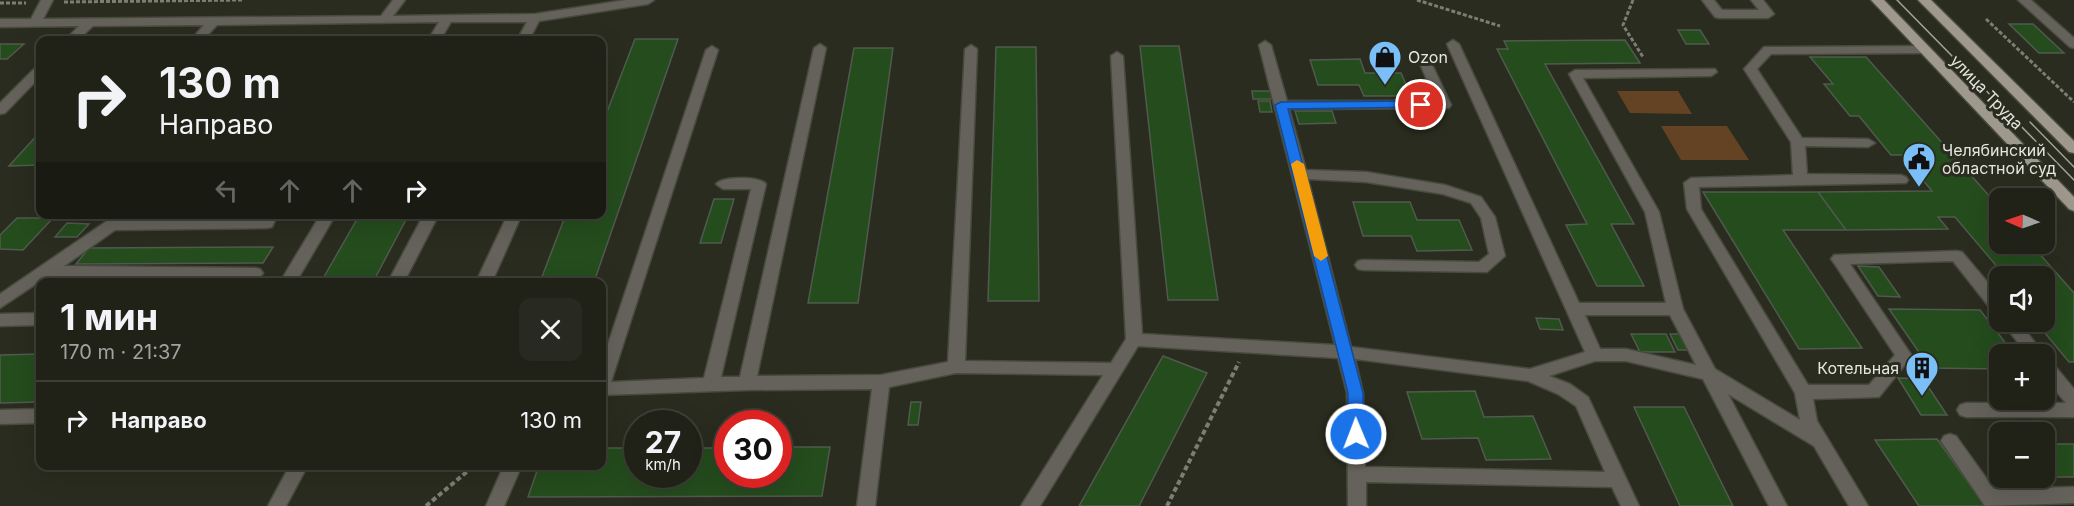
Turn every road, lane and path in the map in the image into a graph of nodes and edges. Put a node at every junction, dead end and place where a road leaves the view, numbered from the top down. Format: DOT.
graph roads {
  1 [pos="243,0"];
  2 [pos="399,0"];
  3 [pos="648,0"];
  4 [pos="1418,0"];
  5 [pos="1633,0"];
  6 [pos="1708,0"];
  7 [pos="1757,0"];
  8 [pos="1877,0"];
  9 [pos="1924,0"];
  10 [pos="2024,0"];
  11 [pos="46,1"];
  12 [pos="0,3"];
  13 [pos="591,4"];
  14 [pos="535,18"];
  15 [pos="447,19"];
  16 [pos="1986,19"];
  17 [pos="384,20"];
  18 [pos="214,21"];
  19 [pos="0,22"];
  20 [pos="35,22"];
  21 [pos="90,22"];
  22 [pos="1500,26"];
  23 [pos="75,36"];
  24 [pos="201,36"];
  25 [pos="436,36"];
  26 [pos="525,36"];
  27 [pos="1453,44"];
  28 [pos="2074,44"];
  29 [pos="1265,45"];
  30 [pos="820,48"];
  31 [pos="971,49"];
  32 [pos="1924,49"];
  33 [pos="712,50"];
  34 [pos="1118,56"];
  35 [pos="1424,59"];
  36 [pos="1711,72"];
  37 [pos="1653,73"];
  38 [pos="36,74"];
  39 [pos="2074,102"];
  40 [pos="1281,105"];
  41 [pos="1,108"];
  42 [pos="1798,142"];
  43 [pos="1868,143"];
  44 [pos="2074,148"];
  45 [pos="1300,174"];
  46 [pos="1800,179"];
  47 [pos="1901,180"];
  48 [pos="723,184"];
  49 [pos="2074,206"];
  50 [pos="269,219"];
  51 [pos="326,219"];
  52 [pos="429,219"];
  53 [pos="513,219"];
  54 [pos="117,220"];
  55 [pos="1364,265"];
  56 [pos="46,271"];
  57 [pos="255,273"];
  58 [pos="290,278"];
  59 [pos="398,278"];
  60 [pos="486,278"];
  61 [pos="1989,295"];
  62 [pos="0,302"];
  63 [pos="1574,309"];
  64 [pos="1675,309"];
  65 [pos="0,320"];
  66 [pos="36,320"];
  67 [pos="2018,332"];
  68 [pos="1134,339"];
  69 [pos="2028,344"];
  70 [pos="1247,346"];
  71 [pos="1345,352"];
  72 [pos="1595,355"];
  73 [pos="956,367"];
  74 [pos="1114,369"];
  75 [pos="1709,374"];
  76 [pos="606,375"];
  77 [pos="1530,375"];
  78 [pos="2055,378"];
  79 [pos="881,382"];
  80 [pos="747,383"];
  81 [pos="711,384"];
  82 [pos="606,387"];
  83 [pos="1803,392"];
  84 [pos="2074,401"];
  85 [pos="1966,410"];
  86 [pos="2074,411"];
  87 [pos="36,416"];
  88 [pos="0,417"];
  89 [pos="1820,441"];
  90 [pos="1950,441"];
  91 [pos="296,470"];
  92 [pos="468,470"];
  93 [pos="511,470"];
  94 [pos="1356,474"];
  95 [pos="1618,480"];
  96 [pos="2074,495"];
  97 [pos="1993,501"];
  98 [pos="277,506"];
  99 [pos="426,506"];
  100 [pos="495,506"];
  101 [pos="866,506"];
  102 [pos="1030,506"];
  103 [pos="1167,506"];
  104 [pos="1357,506"];
  105 [pos="1630,506"];
  106 [pos="1778,506"];
  107 [pos="1859,506"];
  1 -- 11 [label="path"];
  2 -- 17 [label="street"];
  3 -- 13 [label="street"];
  4 -- 22 [label="path"];
  5 -- 37 [label="path"];
  6 -- 7 [label="street"];
  8 -- 32 [label="main road, улица Труда"];
  9 -- 44 [label="main road, улица Труда"];
  10 -- 28 [label="street"];
  11 -- 12 [label="path"];
  11 -- 20 [label="street"];
  13 -- 14 [label="street"];
  14 -- 15 [label="street"];
  14 -- 26 [label="street"];
  15 -- 17 [label="street"];
  15 -- 25 [label="street"];
  16 -- 39 [label="path"];
  17 -- 18 [label="street"];
  18 -- 21 [label="street"];
  18 -- 24 [label="street"];
  19 -- 20 [label="street"];
  20 -- 21 [label="street"];
  21 -- 23 [label="street"];
  27 -- 63 [label="street"];
  29 -- 40 [label="street"];
  30 -- 80 [label="street"];
  31 -- 73 [label="street"];
  32 -- 42 [label="street"];
  32 -- 49 [label="main road, улица Труда"];
  33 -- 76 [label="street"];
  34 -- 68 [label="street"];
  35 -- 40 [label="street"];
  36 -- 37 [label="street"];
  37 -- 64 [label="street"];
  38 -- 41 [label="street"];
  40 -- 45 [label="street"];
  42 -- 43 [label="street"];
  42 -- 46 [label="street"];
  45 -- 55 [label="street"];
  45 -- 71 [label="street"];
  46 -- 47 [label="street"];
  46 -- 83 [label="street"];
  48 -- 81 [label="street"];
  50 -- 54 [label="street"];
  51 -- 58 [label="street"];
  52 -- 59 [label="street"];
  53 -- 60 [label="street"];
  54 -- 56 [label="street"];
  56 -- 57 [label="street"];
  56 -- 62 [label="street"];
  61 -- 83 [label="street"];
  63 -- 64 [label="street"];
  63 -- 72 [label="street"];
  64 -- 75 [label="street"];
  65 -- 66 [label="street"];
  67 -- 69 [label="street"];
  68 -- 70 [label="street"];
  68 -- 74 [label="street"];
  70 -- 71 [label="street"];
  70 -- 103 [label="path"];
  71 -- 77 [label="street"];
  71 -- 94 [label="street"];
  72 -- 75 [label="street"];
  72 -- 77 [label="street"];
  73 -- 74 [label="street"];
  73 -- 79 [label="street"];
  74 -- 102 [label="street"];
  75 -- 89 [label="street"];
  75 -- 106 [label="street"];
  77 -- 95 [label="street"];
  78 -- 84 [label="street"];
  79 -- 80 [label="street"];
  79 -- 101 [label="street"];
  80 -- 81 [label="street"];
  81 -- 82 [label="street"];
  83 -- 89 [label="street"];
  85 -- 86 [label="street"];
  87 -- 88 [label="street"];
  89 -- 107 [label="street"];
  90 -- 97 [label="street"];
  91 -- 98 [label="street"];
  92 -- 99 [label="path"];
  93 -- 100 [label="street"];
  94 -- 95 [label="street"];
  94 -- 104 [label="street"];
  95 -- 105 [label="street"];
  96 -- 97 [label="street"];
}
